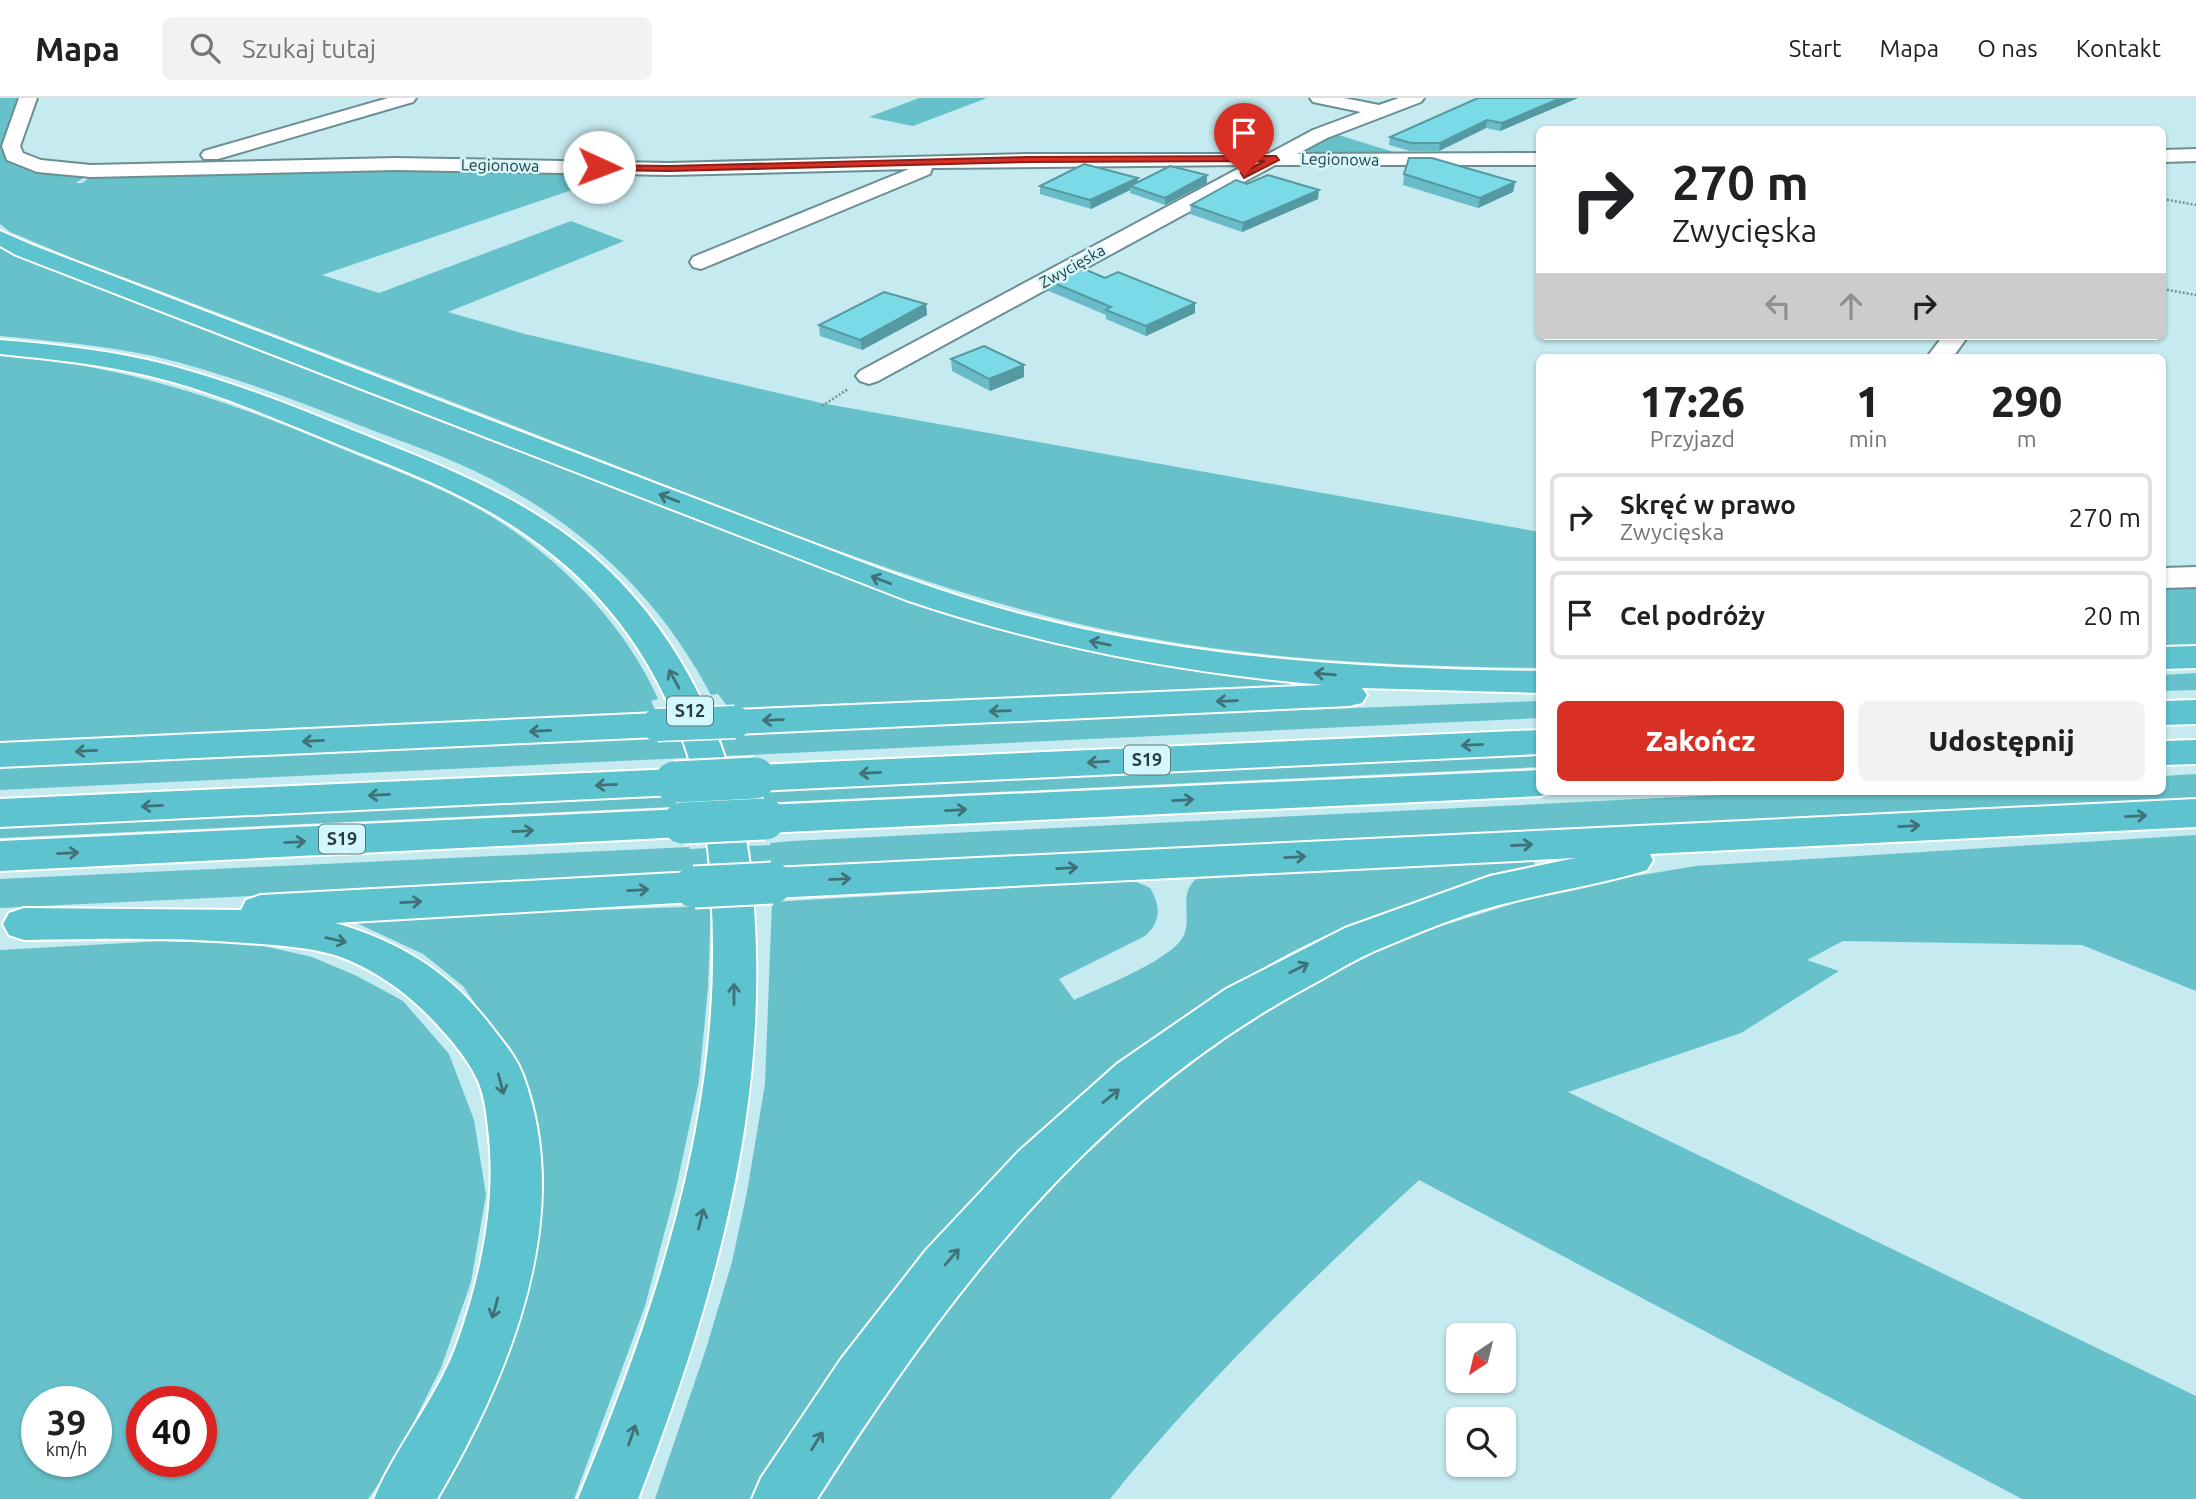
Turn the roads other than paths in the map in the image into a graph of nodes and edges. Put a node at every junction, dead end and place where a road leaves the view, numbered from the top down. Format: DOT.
graph roads {
  1 [pos="29,98"];
  2 [pos="407,98"];
  3 [pos="1319,98"];
  4 [pos="1415,98"];
  5 [pos="1382,111"];
  6 [pos="2196,155"];
  7 [pos="2166,156"];
  8 [pos="1276,159"];
  9 [pos="1536,159"];
  10 [pos="932,162"];
  11 [pos="162,169"];
  12 [pos="0,237"];
  13 [pos="701,262"];
  14 [pos="1953,340"];
  15 [pos="0,346"];
  16 [pos="1942,354"];
  17 [pos="869,376"];
  18 [pos="2196,577"];
  19 [pos="2166,578"];
  20 [pos="2196,657"];
  21 [pos="2166,658"];
  22 [pos="1536,683"];
  23 [pos="1536,683"];
  24 [pos="2196,712"];
  25 [pos="2166,713"];
  26 [pos="1536,742"];
  27 [pos="2196,752"];
  28 [pos="2166,753"];
  29 [pos="0,755"];
  30 [pos="1536,783"];
  31 [pos="0,813"];
  32 [pos="2196,813"];
  33 [pos="1841,829"];
  34 [pos="0,856"];
  35 [pos="12,924"];
  36 [pos="404,1499"];
  37 [pos="608,1499"];
  38 [pos="782,1499"];
  1 -- 11 [label="street, Legionowa"];
  2 -- 11 [label="street"];
  3 -- 5 [label="street"];
  4 -- 5 [label="street, Zwycięska"];
  5 -- 8 [label="street, Zwycięska"];
  6 -- 7 [label="street"];
  8 -- 9 [label="street, Legionowa"];
  8 -- 10 [label="street, Legionowa"];
  8 -- 17 [label="street, Zwycięska"];
  10 -- 11 [label="street, Legionowa"];
  10 -- 13 [label="street"];
  22 -- 12 [label="highway, one-way"];
  14 -- 16 [label="street"];
  37 -- 15 [label="highway, S12, one-way"];
  18 -- 19 [label="street"];
  20 -- 21 [label="highway"];
  23 -- 29 [label="highway, one-way, bridge"];
  24 -- 25 [label="highway"];
  26 -- 31 [label="highway, S19, one-way, bridge"];
  27 -- 28 [label="highway"];
  34 -- 30 [label="highway, S19, one-way, bridge"];
  33 -- 32 [label="highway, one-way"];
  35 -- 33 [label="highway, one-way, bridge"];
  38 -- 33 [label="highway, one-way"];
  35 -- 36 [label="highway, one-way"];
}
